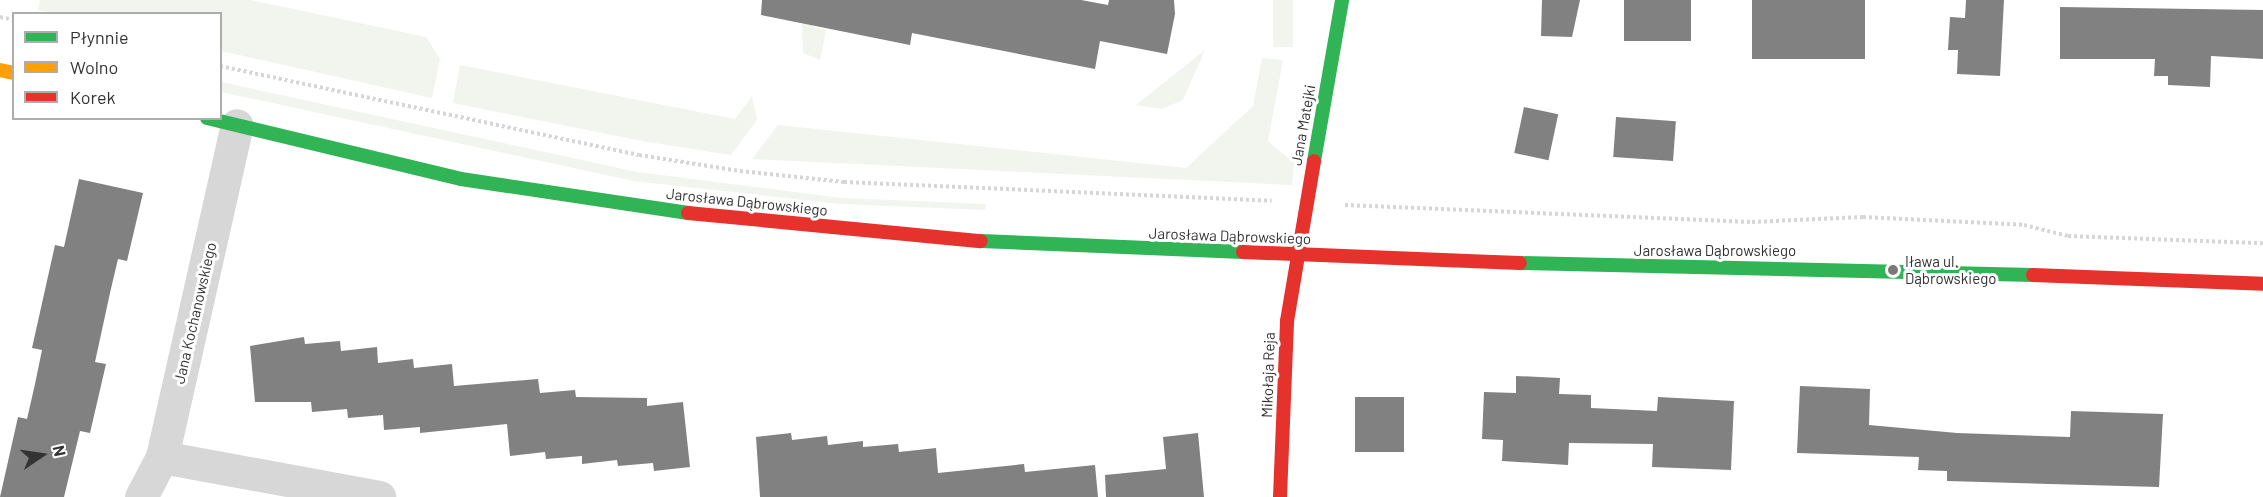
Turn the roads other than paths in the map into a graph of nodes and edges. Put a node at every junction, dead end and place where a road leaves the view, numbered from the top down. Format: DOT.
graph roads {
  1 [pos="1342,0"];
  2 [pos="222,122"];
  3 [pos="1298,255"];
  4 [pos="2263,284"];
  5 [pos="162,457"];
  6 [pos="141,497"];
  7 [pos="379,497"];
  8 [pos="1280,497"];
  1 -- 3 [label="street, Jana Matejki"];
  2 -- 3 [label="street, Jarosława Dąbrowskiego"];
  2 -- 5 [label="street, Jana Kochanowskiego"];
  3 -- 4 [label="street, Jarosława Dąbrowskiego"];
  3 -- 8 [label="street, Mikołaja Reja"];
  5 -- 6 [label="street, Jana Kochanowskiego"];
  5 -- 7 [label="street"];
}
